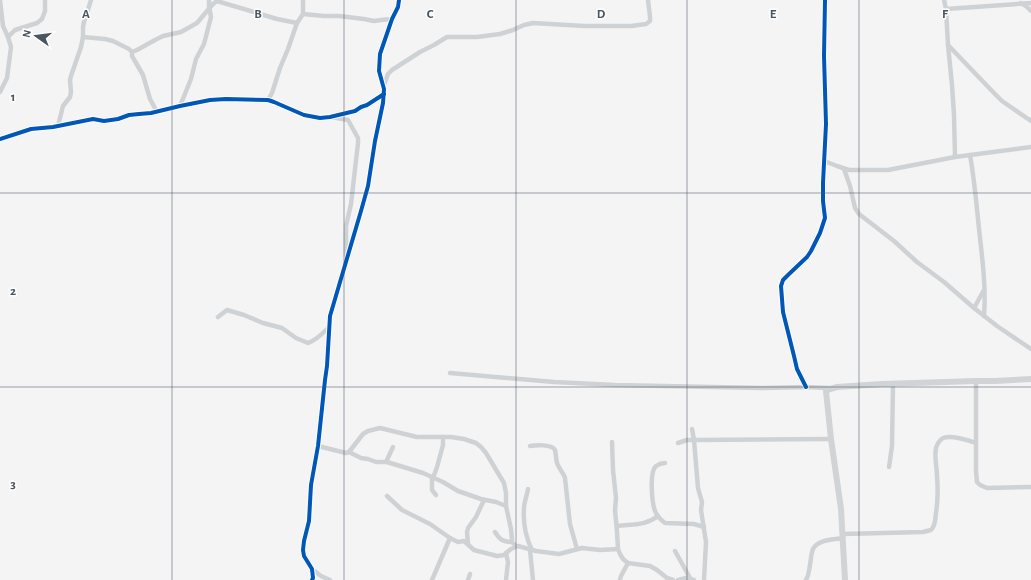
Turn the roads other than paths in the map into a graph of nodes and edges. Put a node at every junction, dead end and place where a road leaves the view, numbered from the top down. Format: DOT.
graph roads {
  1 [pos="0,0"];
  2 [pos="45,0"];
  3 [pos="91,0"];
  4 [pos="209,0"];
  5 [pos="303,0"];
  6 [pos="399,0"];
  7 [pos="648,0"];
  8 [pos="825,0"];
  9 [pos="944,0"];
  10 [pos="217,1"];
  11 [pos="1021,3"];
  12 [pos="1031,3"];
  13 [pos="946,9"];
  14 [pos="210,10"];
  15 [pos="1031,11"];
  16 [pos="303,14"];
  17 [pos="392,19"];
  18 [pos="297,23"];
  19 [pos="8,37"];
  20 [pos="83,37"];
  21 [pos="948,45"];
  22 [pos="132,52"];
  23 [pos="384,85"];
  24 [pos="0,92"];
  25 [pos="384,94"];
  26 [pos="268,100"];
  27 [pos="180,106"];
  28 [pos="157,112"];
  29 [pos="330,117"];
  30 [pos="1031,120"];
  31 [pos="58,126"];
  32 [pos="0,139"];
  33 [pos="1031,147"];
  34 [pos="970,155"];
  35 [pos="955,157"];
  36 [pos="824,161"];
  37 [pos="844,169"];
  38 [pos="346,262"];
  39 [pos="984,288"];
  40 [pos="974,308"];
  41 [pos="984,316"];
  42 [pos="218,317"];
  43 [pos="329,327"];
  44 [pos="1031,349"];
  45 [pos="450,373"];
  46 [pos="1031,379"];
  47 [pos="976,381"];
  48 [pos="892,384"];
  49 [pos="806,387"];
  50 [pos="830,388"];
  51 [pos="692,429"];
  52 [pos="443,437"];
  53 [pos="831,439"];
  54 [pos="694,440"];
  55 [pos="612,442"];
  56 [pos="678,443"];
  57 [pos="976,443"];
  58 [pos="318,446"];
  59 [pos="530,446"];
  60 [pos="393,447"];
  61 [pos="349,452"];
  62 [pos="386,462"];
  63 [pos="665,463"];
  64 [pos="889,467"];
  65 [pos="432,478"];
  66 [pos="1031,487"];
  67 [pos="528,489"];
  68 [pos="436,495"];
  69 [pos="387,496"];
  70 [pos="484,500"];
  71 [pos="506,506"];
  72 [pos="658,516"];
  73 [pos="617,526"];
  74 [pos="704,528"];
  75 [pos="495,532"];
  76 [pos="843,536"];
  77 [pos="450,538"];
  78 [pos="512,542"];
  79 [pos="468,544"];
  80 [pos="516,546"];
  81 [pos="577,548"];
  82 [pos="618,549"];
  83 [pos="531,550"];
  84 [pos="675,551"];
  85 [pos="506,553"];
  86 [pos="628,563"];
  87 [pos="312,569"];
  88 [pos="470,574"];
  89 [pos="692,579"];
  90 [pos="312,580"];
  91 [pos="330,580"];
  92 [pos="432,580"];
  93 [pos="468,580"];
  94 [pos="506,580"];
  95 [pos="533,580"];
  96 [pos="620,580"];
  97 [pos="670,580"];
  98 [pos="678,580"];
  99 [pos="704,580"];
  100 [pos="806,580"];
  101 [pos="845,580"];
  1 -- 19 [label="street"];
  2 -- 19 [label="street"];
  3 -- 20 [label="street"];
  4 -- 14 [label="street"];
  5 -- 16 [label="street"];
  6 -- 17 [label="street"];
  7 -- 23 [label="street"];
  8 -- 36 [label="street"];
  9 -- 13 [label="street"];
  10 -- 14 [label="street"];
  10 -- 18 [label="street"];
  11 -- 12 [label="street"];
  11 -- 13 [label="street"];
  11 -- 15 [label="street"];
  13 -- 21 [label="street"];
  14 -- 22 [label="street"];
  14 -- 27 [label="street"];
  16 -- 17 [label="street"];
  16 -- 18 [label="street"];
  17 -- 23 [label="street"];
  18 -- 26 [label="street"];
  19 -- 24 [label="street"];
  20 -- 22 [label="street"];
  20 -- 31 [label="street"];
  21 -- 30 [label="street"];
  21 -- 35 [label="street"];
  22 -- 28 [label="street"];
  23 -- 25 [label="street"];
  25 -- 29 [label="street"];
  25 -- 38 [label="street"];
  26 -- 27 [label="street"];
  26 -- 29 [label="street"];
  27 -- 28 [label="street"];
  28 -- 31 [label="street"];
  29 -- 38 [label="street"];
  31 -- 32 [label="street"];
  33 -- 34 [label="street"];
  34 -- 35 [label="street"];
  34 -- 39 [label="street"];
  35 -- 37 [label="street"];
  36 -- 37 [label="street"];
  36 -- 49 [label="street"];
  37 -- 40 [label="street"];
  38 -- 43 [label="street"];
  39 -- 40 [label="street"];
  39 -- 41 [label="street"];
  40 -- 41 [label="street"];
  41 -- 44 [label="street"];
  42 -- 43 [label="street"];
  43 -- 58 [label="street"];
  45 -- 49 [label="street"];
  46 -- 47 [label="street"];
  47 -- 48 [label="street"];
  47 -- 57 [label="street"];
  48 -- 50 [label="street"];
  48 -- 64 [label="street"];
  49 -- 50 [label="street"];
  50 -- 53 [label="street"];
  51 -- 54 [label="street"];
  52 -- 61 [label="street"];
  52 -- 65 [label="street"];
  52 -- 71 [label="street"];
  53 -- 54 [label="street"];
  53 -- 76 [label="street"];
  54 -- 56 [label="street"];
  54 -- 74 [label="street"];
  55 -- 73 [label="street"];
  57 -- 66 [label="street"];
  57 -- 76 [label="street"];
  58 -- 61 [label="street"];
  58 -- 87 [label="street"];
  59 -- 81 [label="street"];
  60 -- 62 [label="street"];
  61 -- 62 [label="street"];
  62 -- 65 [label="street"];
  63 -- 72 [label="street"];
  65 -- 68 [label="street"];
  65 -- 70 [label="street"];
  67 -- 83 [label="street"];
  69 -- 77 [label="street"];
  70 -- 71 [label="street"];
  70 -- 79 [label="street"];
  71 -- 78 [label="street"];
  72 -- 73 [label="street"];
  72 -- 74 [label="street"];
  73 -- 82 [label="street"];
  74 -- 99 [label="street"];
  75 -- 78 [label="street"];
  76 -- 100 [label="street"];
  76 -- 101 [label="street"];
  77 -- 79 [label="street"];
  77 -- 92 [label="street"];
  78 -- 80 [label="street"];
  79 -- 85 [label="street"];
  80 -- 83 [label="street"];
  80 -- 85 [label="street"];
  81 -- 82 [label="street"];
  81 -- 83 [label="street"];
  82 -- 86 [label="street"];
  83 -- 95 [label="street"];
  84 -- 89 [label="street"];
  85 -- 94 [label="street"];
  86 -- 96 [label="street"];
  86 -- 97 [label="street"];
  87 -- 90 [label="street"];
  87 -- 91 [label="street"];
  88 -- 93 [label="street"];
  89 -- 98 [label="street"];
}
